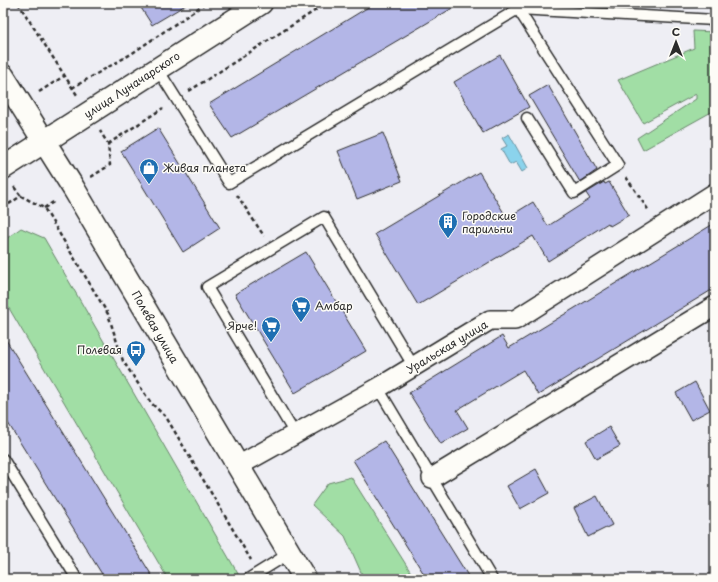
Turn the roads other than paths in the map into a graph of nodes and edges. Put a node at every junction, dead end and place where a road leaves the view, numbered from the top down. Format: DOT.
graph roads {
  1 [pos="261,3"];
  2 [pos="518,6"];
  3 [pos="715,20"];
  4 [pos="158,68"];
  5 [pos="3,76"];
  6 [pos="527,118"];
  7 [pos="44,142"];
  8 [pos="3,168"];
  9 [pos="715,193"];
  10 [pos="715,306"];
  11 [pos="414,367"];
  12 [pos="378,388"];
  13 [pos="295,434"];
  14 [pos="3,459"];
  15 [pos="238,466"];
  16 [pos="432,478"];
  17 [pos="290,553"];
  18 [pos="77,579"];
  19 [pos="248,579"];
  20 [pos="305,579"];
  21 [pos="492,579"];
  1 -- 4 [label="street, улица Луначарского"];
  2 -- 3 [label="lane"];
  2 -- 4 [label="lane"];
  2 -- 6 [label="lane"];
  4 -- 7 [label="street, улица Луначарского"];
  5 -- 7 [label="street, Полевая улица"];
  7 -- 8 [label="street, улица Луначарского"];
  7 -- 15 [label="street, Полевая улица"];
  9 -- 11 [label="street, Уральская улица"];
  10 -- 16 [label="street"];
  11 -- 12 [label="street, Уральская улица"];
  11 -- 13 [label="lane"];
  12 -- 13 [label="street, Уральская улица"];
  12 -- 16 [label="lane"];
  13 -- 15 [label="street, Уральская улица"];
  14 -- 18 [label="lane"];
  15 -- 17 [label="street, Полевая улица"];
  16 -- 21 [label="lane"];
  17 -- 19 [label="lane"];
  17 -- 20 [label="street, Полевая улица"];
}
